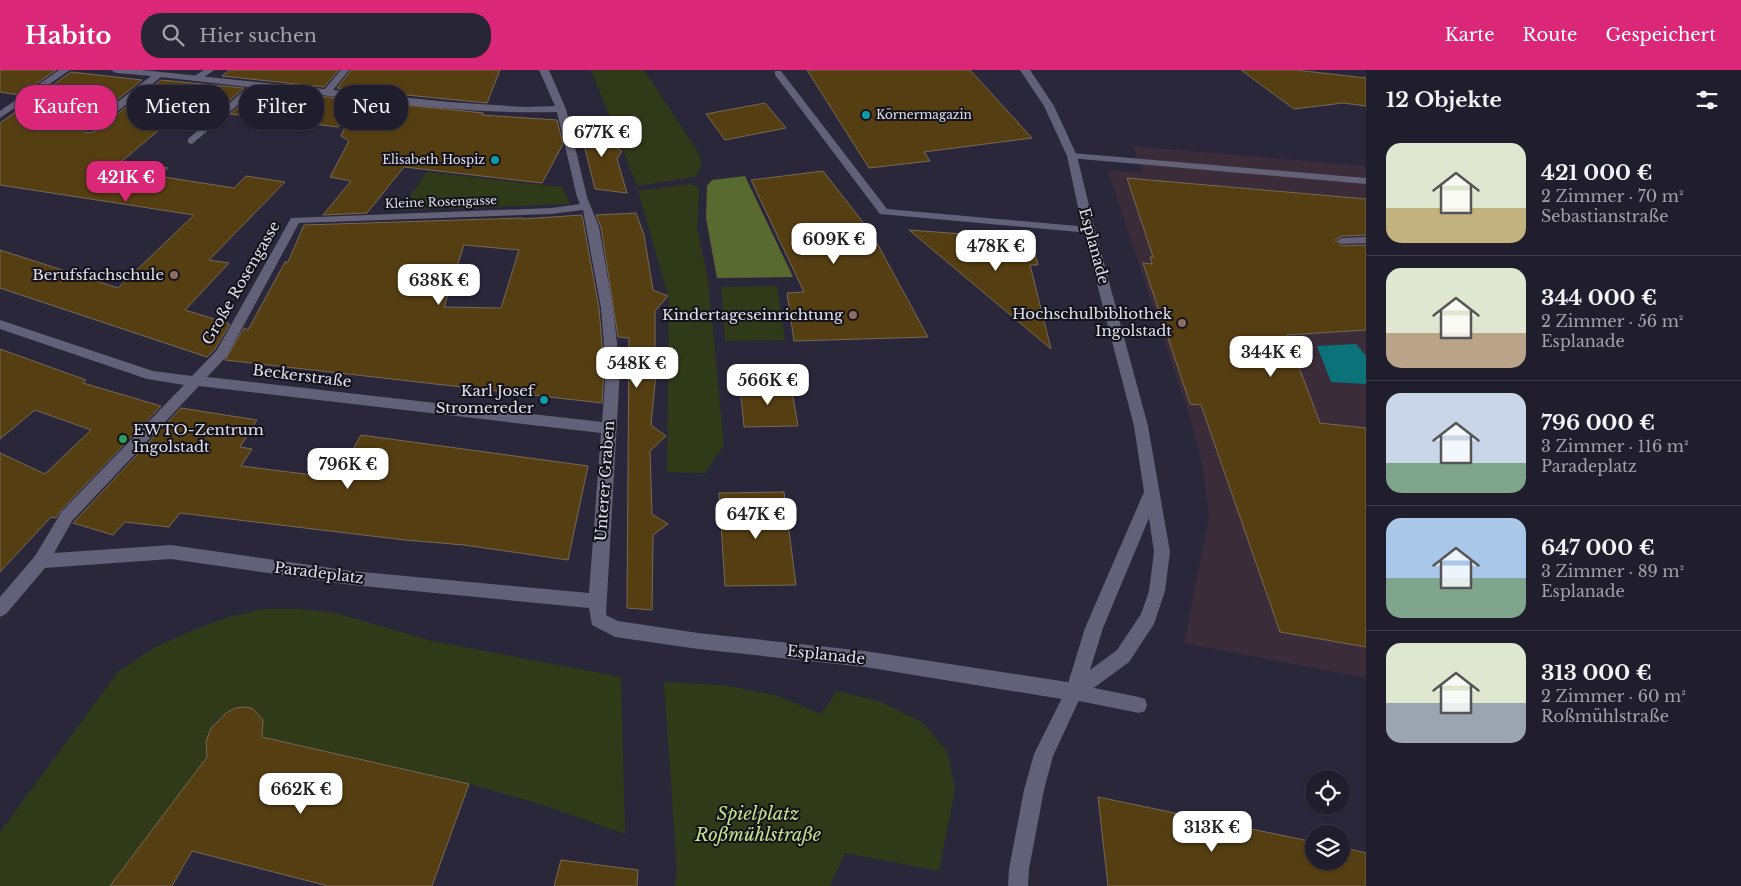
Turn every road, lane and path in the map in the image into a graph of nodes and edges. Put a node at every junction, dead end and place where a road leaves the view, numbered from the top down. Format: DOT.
graph roads {
  1 [pos="65,70"];
  2 [pos="116,70"];
  3 [pos="210,70"];
  4 [pos="345,70"];
  5 [pos="544,70"];
  6 [pos="1025,70"];
  7 [pos="778,73"];
  8 [pos="158,75"];
  9 [pos="196,79"];
  10 [pos="247,85"];
  11 [pos="326,93"];
  12 [pos="239,100"];
  13 [pos="117,107"];
  14 [pos="561,109"];
  15 [pos="0,115"];
  16 [pos="192,141"];
  17 [pos="1072,156"];
  18 [pos="1366,181"];
  19 [pos="587,206"];
  20 [pos="296,220"];
  21 [pos="1089,230"];
  22 [pos="1366,240"];
  23 [pos="1342,241"];
  24 [pos="0,324"];
  25 [pos="193,382"];
  26 [pos="609,428"];
  27 [pos="1153,490"];
  28 [pos="41,562"];
  29 [pos="597,601"];
  30 [pos="0,608"];
  31 [pos="1074,692"];
  32 [pos="1139,705"];
  33 [pos="1018,886"];
  1 -- 15 [label="street"];
  2 -- 8 [label="street"];
  3 -- 9 [label="lane"];
  4 -- 11 [label="lane"];
  5 -- 14 [label="street, Unterer Graben"];
  6 -- 17 [label="street, Esplanade"];
  7 -- 21 [label="lane"];
  8 -- 9 [label="street"];
  8 -- 13 [label="street"];
  9 -- 10 [label="street"];
  11 -- 14 [label="street"];
  12 -- 16 [label="street"];
  14 -- 19 [label="street, Unterer Graben"];
  17 -- 18 [label="lane"];
  17 -- 21 [label="street, Esplanade"];
  19 -- 20 [label="street, Kleine Rosengasse"];
  19 -- 26 [label="street, Unterer Graben"];
  20 -- 25 [label="street, Große Rosengasse"];
  21 -- 27 [label="street, Esplanade"];
  22 -- 23 [label="lane"];
  24 -- 25 [label="street, Beckerstraße"];
  25 -- 26 [label="street, Beckerstraße"];
  25 -- 28 [label="street, Große Rosengasse"];
  26 -- 29 [label="street, Unterer Graben"];
  27 -- 31 [label="street"];
  27 -- 31 [label="street, Esplanade"];
  28 -- 29 [label="street, Paradeplatz"];
  28 -- 30 [label="street"];
  29 -- 31 [label="street, Esplanade"];
  31 -- 32 [label="lane"];
  31 -- 33 [label="street"];
}
